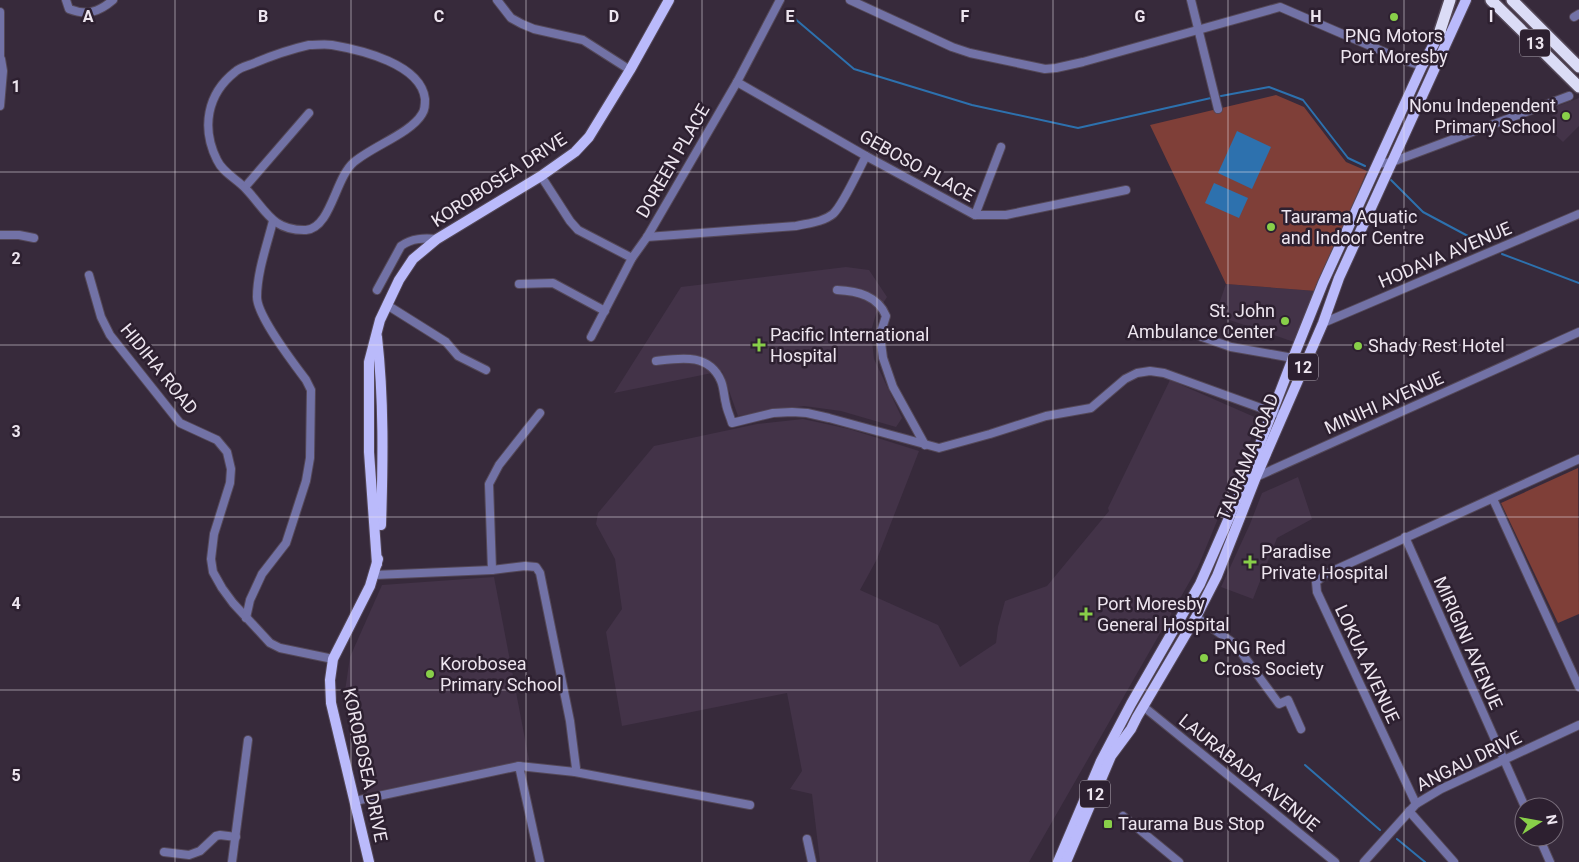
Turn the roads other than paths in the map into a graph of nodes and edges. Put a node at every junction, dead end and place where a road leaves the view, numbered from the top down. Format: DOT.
graph roads {
  1 [pos="66,0"];
  2 [pos="113,0"];
  3 [pos="497,0"];
  4 [pos="669,0"];
  5 [pos="780,0"];
  6 [pos="850,0"];
  7 [pos="1191,0"];
  8 [pos="1452,0"];
  9 [pos="1466,0"];
  10 [pos="1491,0"];
  11 [pos="1512,0"];
  12 [pos="1280,4"];
  13 [pos="0,12"];
  14 [pos="1198,30"];
  15 [pos="1438,36"];
  16 [pos="0,59"];
  17 [pos="1422,66"];
  18 [pos="1579,66"];
  19 [pos="630,70"];
  20 [pos="737,82"];
  21 [pos="1579,87"];
  22 [pos="1569,96"];
  23 [pos="0,106"];
  24 [pos="1218,108"];
  25 [pos="309,113"];
  26 [pos="1001,147"];
  27 [pos="866,156"];
  28 [pos="1392,162"];
  29 [pos="1377,164"];
  30 [pos="541,176"];
  31 [pos="245,187"];
  32 [pos="1126,190"];
  33 [pos="1579,214"];
  34 [pos="975,215"];
  35 [pos="272,220"];
  36 [pos="0,235"];
  37 [pos="646,237"];
  38 [pos="34,238"];
  39 [pos="437,239"];
  40 [pos="632,258"];
  41 [pos="89,275"];
  42 [pos="519,284"];
  43 [pos="376,290"];
  44 [pos="837,290"];
  45 [pos="1330,303"];
  46 [pos="387,305"];
  47 [pos="605,311"];
  48 [pos="1350,312"];
  49 [pos="1308,322"];
  50 [pos="1321,326"];
  51 [pos="1185,331"];
  52 [pos="1579,332"];
  53 [pos="591,337"];
  54 [pos="1293,358"];
  55 [pos="656,361"];
  56 [pos="486,370"];
  57 [pos="1272,412"];
  58 [pos="540,413"];
  59 [pos="1284,413"];
  60 [pos="925,445"];
  61 [pos="1579,459"];
  62 [pos="1256,477"];
  63 [pos="1493,499"];
  64 [pos="1405,537"];
  65 [pos="492,570"];
  66 [pos="374,575"];
  67 [pos="1196,617"];
  68 [pos="246,618"];
  69 [pos="333,659"];
  70 [pos="1579,687"];
  71 [pos="1144,706"];
  72 [pos="1579,725"];
  73 [pos="1301,728"];
  74 [pos="248,740"];
  75 [pos="1504,760"];
  76 [pos="519,766"];
  77 [pos="575,772"];
  78 [pos="1521,797"];
  79 [pos="355,801"];
  80 [pos="1416,804"];
  81 [pos="750,805"];
  82 [pos="1409,811"];
  83 [pos="1123,816"];
  84 [pos="236,837"];
  85 [pos="808,839"];
  86 [pos="1543,847"];
  87 [pos="164,852"];
  88 [pos="232,862"];
  89 [pos="369,862"];
  90 [pos="540,862"];
  91 [pos="812,862"];
  92 [pos="1058,862"];
  93 [pos="1066,862"];
  94 [pos="1179,862"];
  95 [pos="1335,862"];
  96 [pos="1364,862"];
  97 [pos="1454,862"];
  98 [pos="1550,862"];
  1 -- 2 [label="street"];
  3 -- 19 [label="street"];
  4 -- 19 [label="main road, KOROBOSEA DRIVE"];
  5 -- 20 [label="street, DOREEN PLACE"];
  6 -- 14 [label="street"];
  7 -- 14 [label="street"];
  8 -- 15 [label="highway"];
  9 -- 28 [label="main road, TAURAMA ROAD / 12"];
  10 -- 21 [label="highway, 13"];
  11 -- 18 [label="highway, 13"];
  12 -- 14 [label="street"];
  12 -- 17 [label="street"];
  13 -- 16 [label="street"];
  14 -- 24 [label="street"];
  15 -- 17 [label="main road, TAURAMA ROAD / 12"];
  16 -- 23 [label="street"];
  17 -- 29 [label="main road, TAURAMA ROAD / 12"];
  19 -- 30 [label="main road, KOROBOSEA DRIVE"];
  20 -- 27 [label="street, GEBOSO PLACE"];
  20 -- 37 [label="street, DOREEN PLACE"];
  22 -- 28 [label="street"];
  25 -- 31 [label="street"];
  26 -- 34 [label="street"];
  27 -- 34 [label="street, GEBOSO PLACE"];
  27 -- 37 [label="street"];
  28 -- 29 [label="street"];
  28 -- 45 [label="main road, TAURAMA ROAD / 12"];
  29 -- 49 [label="main road, TAURAMA ROAD / 12"];
  30 -- 39 [label="main road, KOROBOSEA DRIVE"];
  30 -- 40 [label="street"];
  31 -- 35 [label="street"];
  31 -- 35 [label="street"];
  32 -- 34 [label="street, GEBOSO PLACE"];
  33 -- 48 [label="street, HODAVA AVENUE"];
  35 -- 68 [label="street"];
  36 -- 38 [label="street"];
  37 -- 40 [label="street, DOREEN PLACE"];
  39 -- 43 [label="street"];
  39 -- 46 [label="main road, KOROBOSEA DRIVE"];
  40 -- 47 [label="street, DOREEN PLACE"];
  41 -- 68 [label="street, HIDIHA ROAD"];
  42 -- 47 [label="street"];
  44 -- 60 [label="street"];
  45 -- 48 [label="street"];
  45 -- 50 [label="main road, TAURAMA ROAD / 12"];
  46 -- 56 [label="street"];
  46 -- 66 [label="main road, KOROBOSEA DRIVE"];
  47 -- 53 [label="street, DOREEN PLACE"];
  48 -- 50 [label="street, HODAVA AVENUE"];
  49 -- 50 [label="main road"];
  49 -- 54 [label="main road, TAURAMA ROAD / 12"];
  50 -- 59 [label="main road, TAURAMA ROAD / 12"];
  51 -- 54 [label="street"];
  52 -- 62 [label="street, MINIHI AVENUE"];
  54 -- 57 [label="main road, TAURAMA ROAD / 12"];
  55 -- 60 [label="street"];
  57 -- 59 [label="street"];
  57 -- 60 [label="street"];
  57 -- 92 [label="main road, TAURAMA ROAD / 12"];
  58 -- 65 [label="street"];
  59 -- 62 [label="main road, TAURAMA ROAD / 12"];
  61 -- 63 [label="street, LOKUA AVENUE"];
  62 -- 67 [label="main road, TAURAMA ROAD / 12"];
  63 -- 64 [label="street, LOKUA AVENUE"];
  63 -- 70 [label="street"];
  64 -- 75 [label="street, MIRIGINI AVENUE"];
  64 -- 80 [label="street, LOKUA AVENUE"];
  65 -- 66 [label="street"];
  65 -- 77 [label="street"];
  66 -- 69 [label="main road, KOROBOSEA DRIVE"];
  67 -- 71 [label="main road, TAURAMA ROAD / 12"];
  67 -- 73 [label="street"];
  68 -- 69 [label="street, HIDIHA ROAD"];
  69 -- 79 [label="main road, KOROBOSEA DRIVE"];
  71 -- 93 [label="main road, TAURAMA ROAD / 12"];
  71 -- 95 [label="street, LAURABADA AVENUE"];
  72 -- 75 [label="street, ANGAU DRIVE"];
  74 -- 84 [label="street"];
  75 -- 78 [label="street, MIRIGINI AVENUE"];
  75 -- 80 [label="street, ANGAU DRIVE"];
  76 -- 77 [label="street"];
  76 -- 79 [label="street"];
  76 -- 90 [label="street"];
  77 -- 81 [label="street"];
  79 -- 89 [label="main road, KOROBOSEA DRIVE"];
  80 -- 82 [label="street, ANGAU DRIVE"];
  82 -- 96 [label="street, ANGAU DRIVE"];
  82 -- 97 [label="street"];
  83 -- 94 [label="street"];
  84 -- 87 [label="street"];
  84 -- 88 [label="street"];
  85 -- 91 [label="street"];
  86 -- 98 [label="street"];
}
